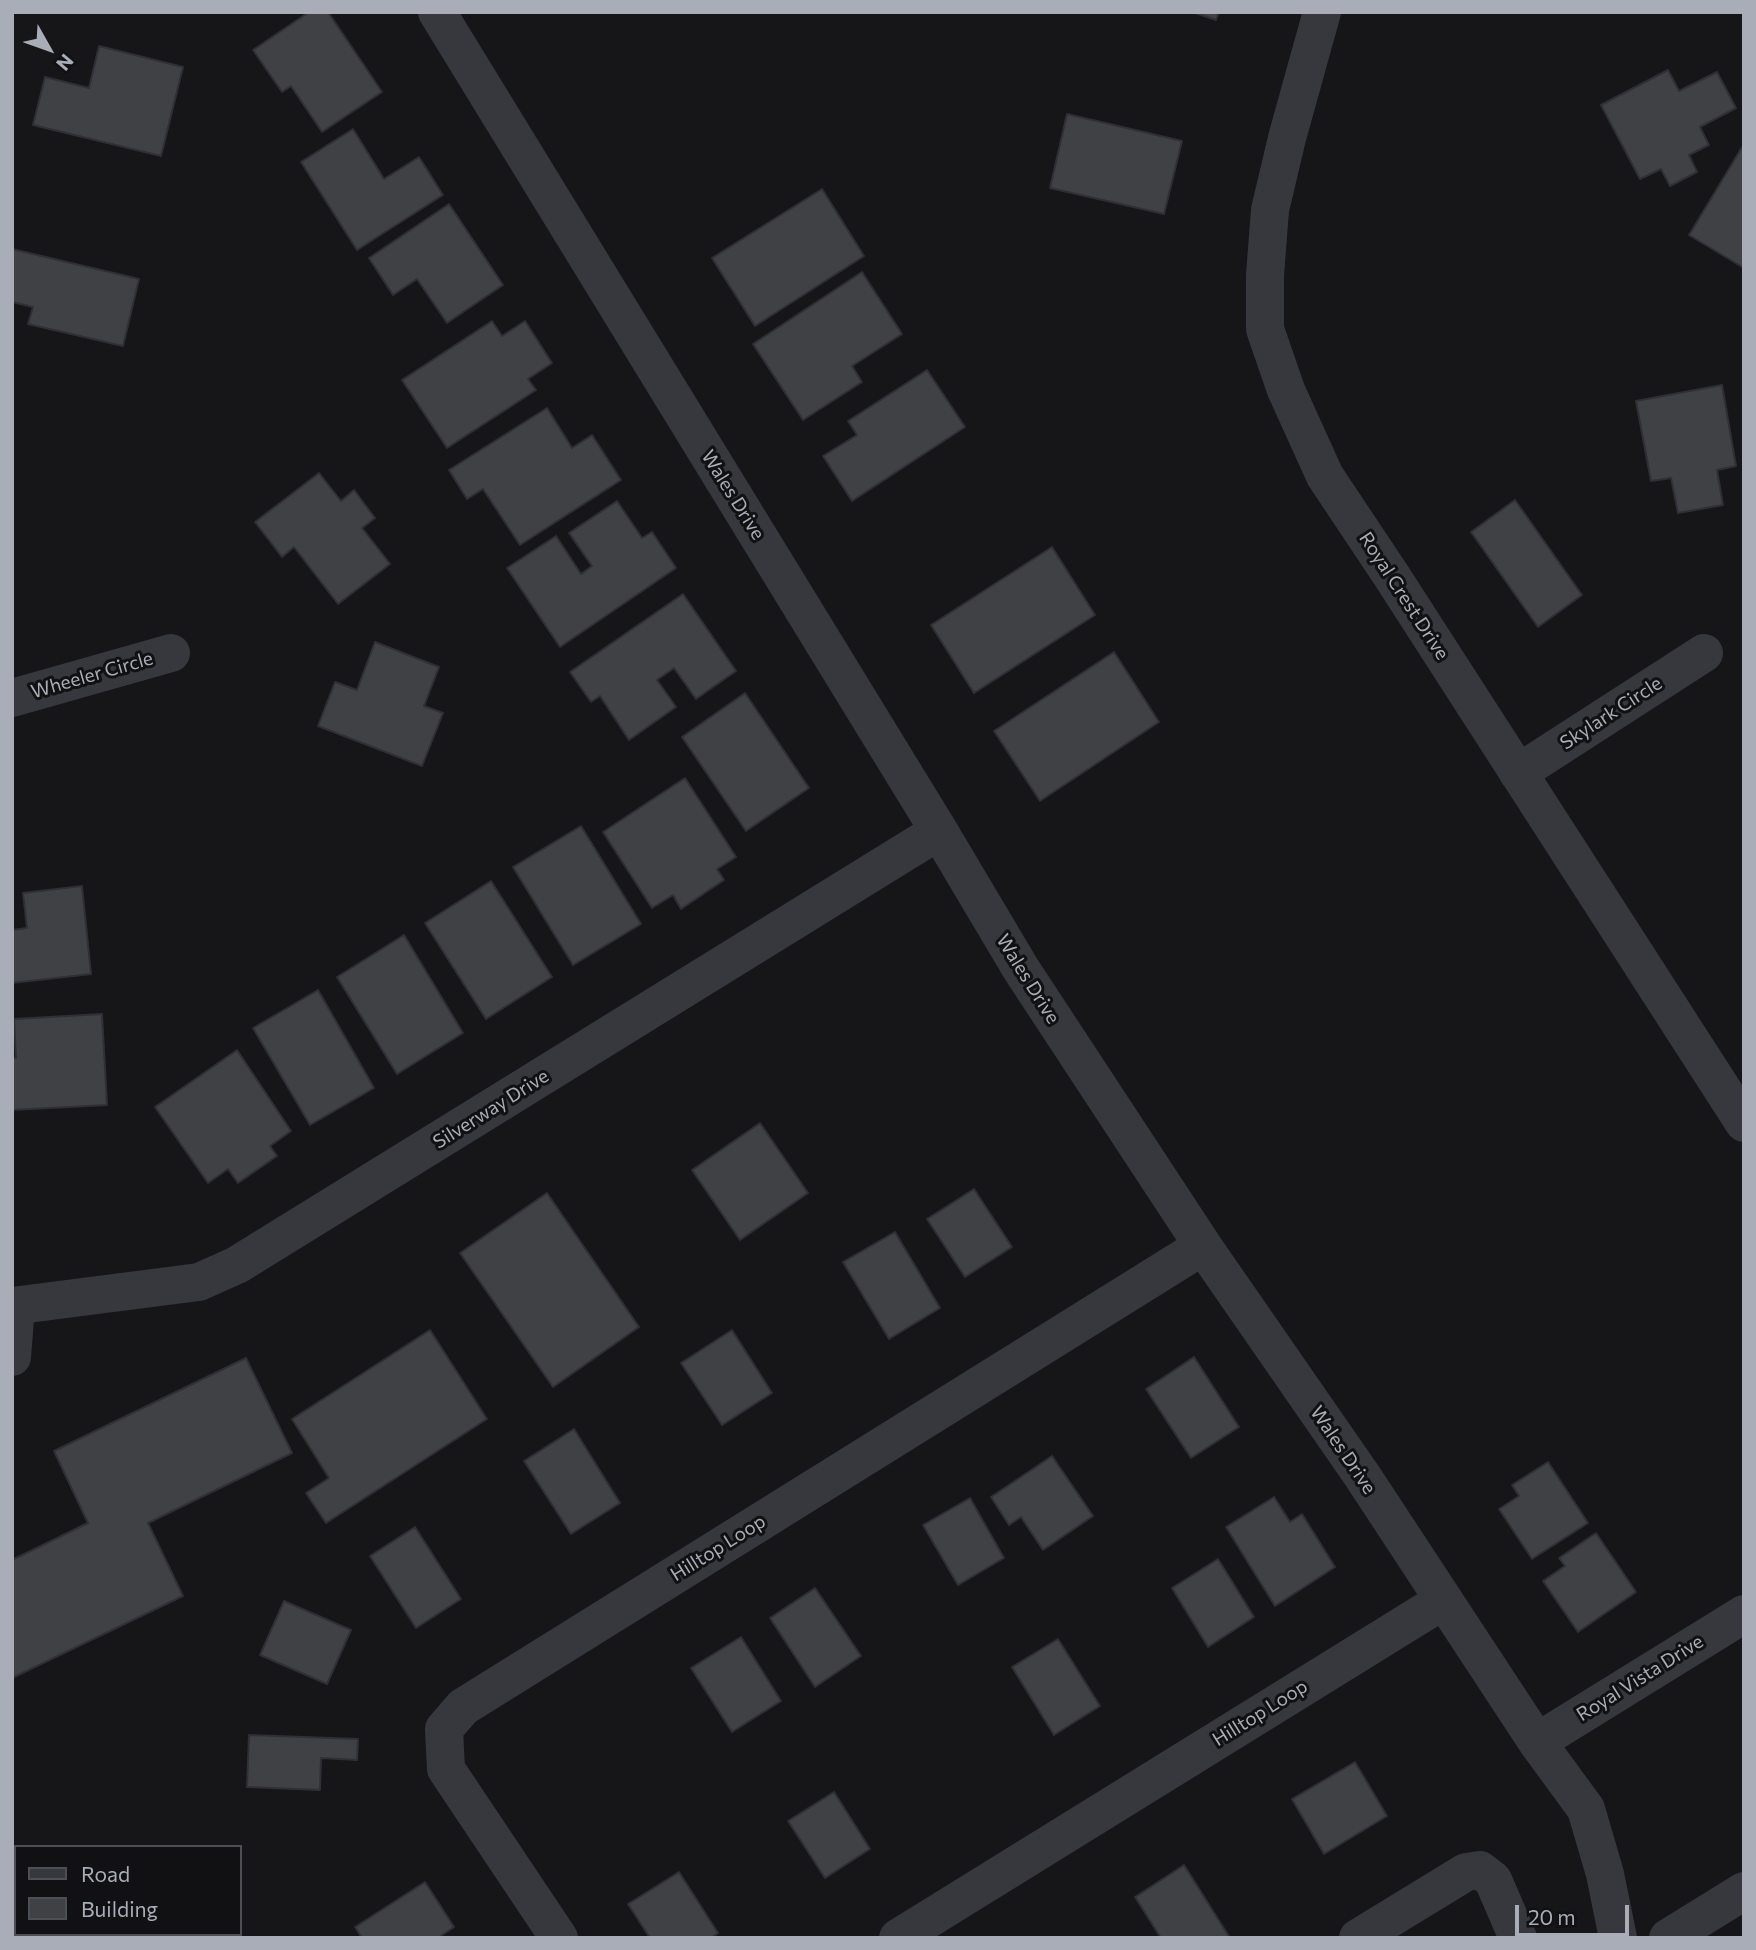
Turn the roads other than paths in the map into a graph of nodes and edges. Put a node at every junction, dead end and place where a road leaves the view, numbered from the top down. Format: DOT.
graph roads {
  1 [pos="437,12"];
  2 [pos="1322,12"];
  3 [pos="171,653"];
  4 [pos="1704,653"];
  5 [pos="12,698"];
  6 [pos="1518,773"];
  7 [pos="939,831"];
  8 [pos="1744,1123"];
  9 [pos="1203,1246"];
  10 [pos="14,1306"];
  11 [pos="12,1357"];
  12 [pos="1444,1600"];
  13 [pos="1744,1614"];
  14 [pos="1537,1742"];
  15 [pos="1744,1891"];
  16 [pos="559,1938"];
  17 [pos="898,1938"];
  18 [pos="1358,1938"];
  19 [pos="1518,1938"];
  20 [pos="1618,1938"];
  21 [pos="1668,1938"];
  1 -- 7 [label="street, Wales Drive"];
  2 -- 6 [label="street, Royal Crest Drive"];
  3 -- 5 [label="street, Wheeler Circle"];
  4 -- 6 [label="street, Skylark Circle"];
  6 -- 8 [label="street, Royal Crest Drive"];
  7 -- 9 [label="street, Wales Drive"];
  7 -- 10 [label="street, Silverway Drive"];
  9 -- 12 [label="street, Wales Drive"];
  9 -- 16 [label="street, Hilltop Loop"];
  10 -- 11 [label="street"];
  12 -- 14 [label="street, Wales Drive"];
  12 -- 17 [label="street, Hilltop Loop"];
  13 -- 14 [label="street, Royal Vista Drive"];
  14 -- 20 [label="street, Wales Drive"];
  15 -- 21 [label="street"];
  18 -- 19 [label="street"];
}
